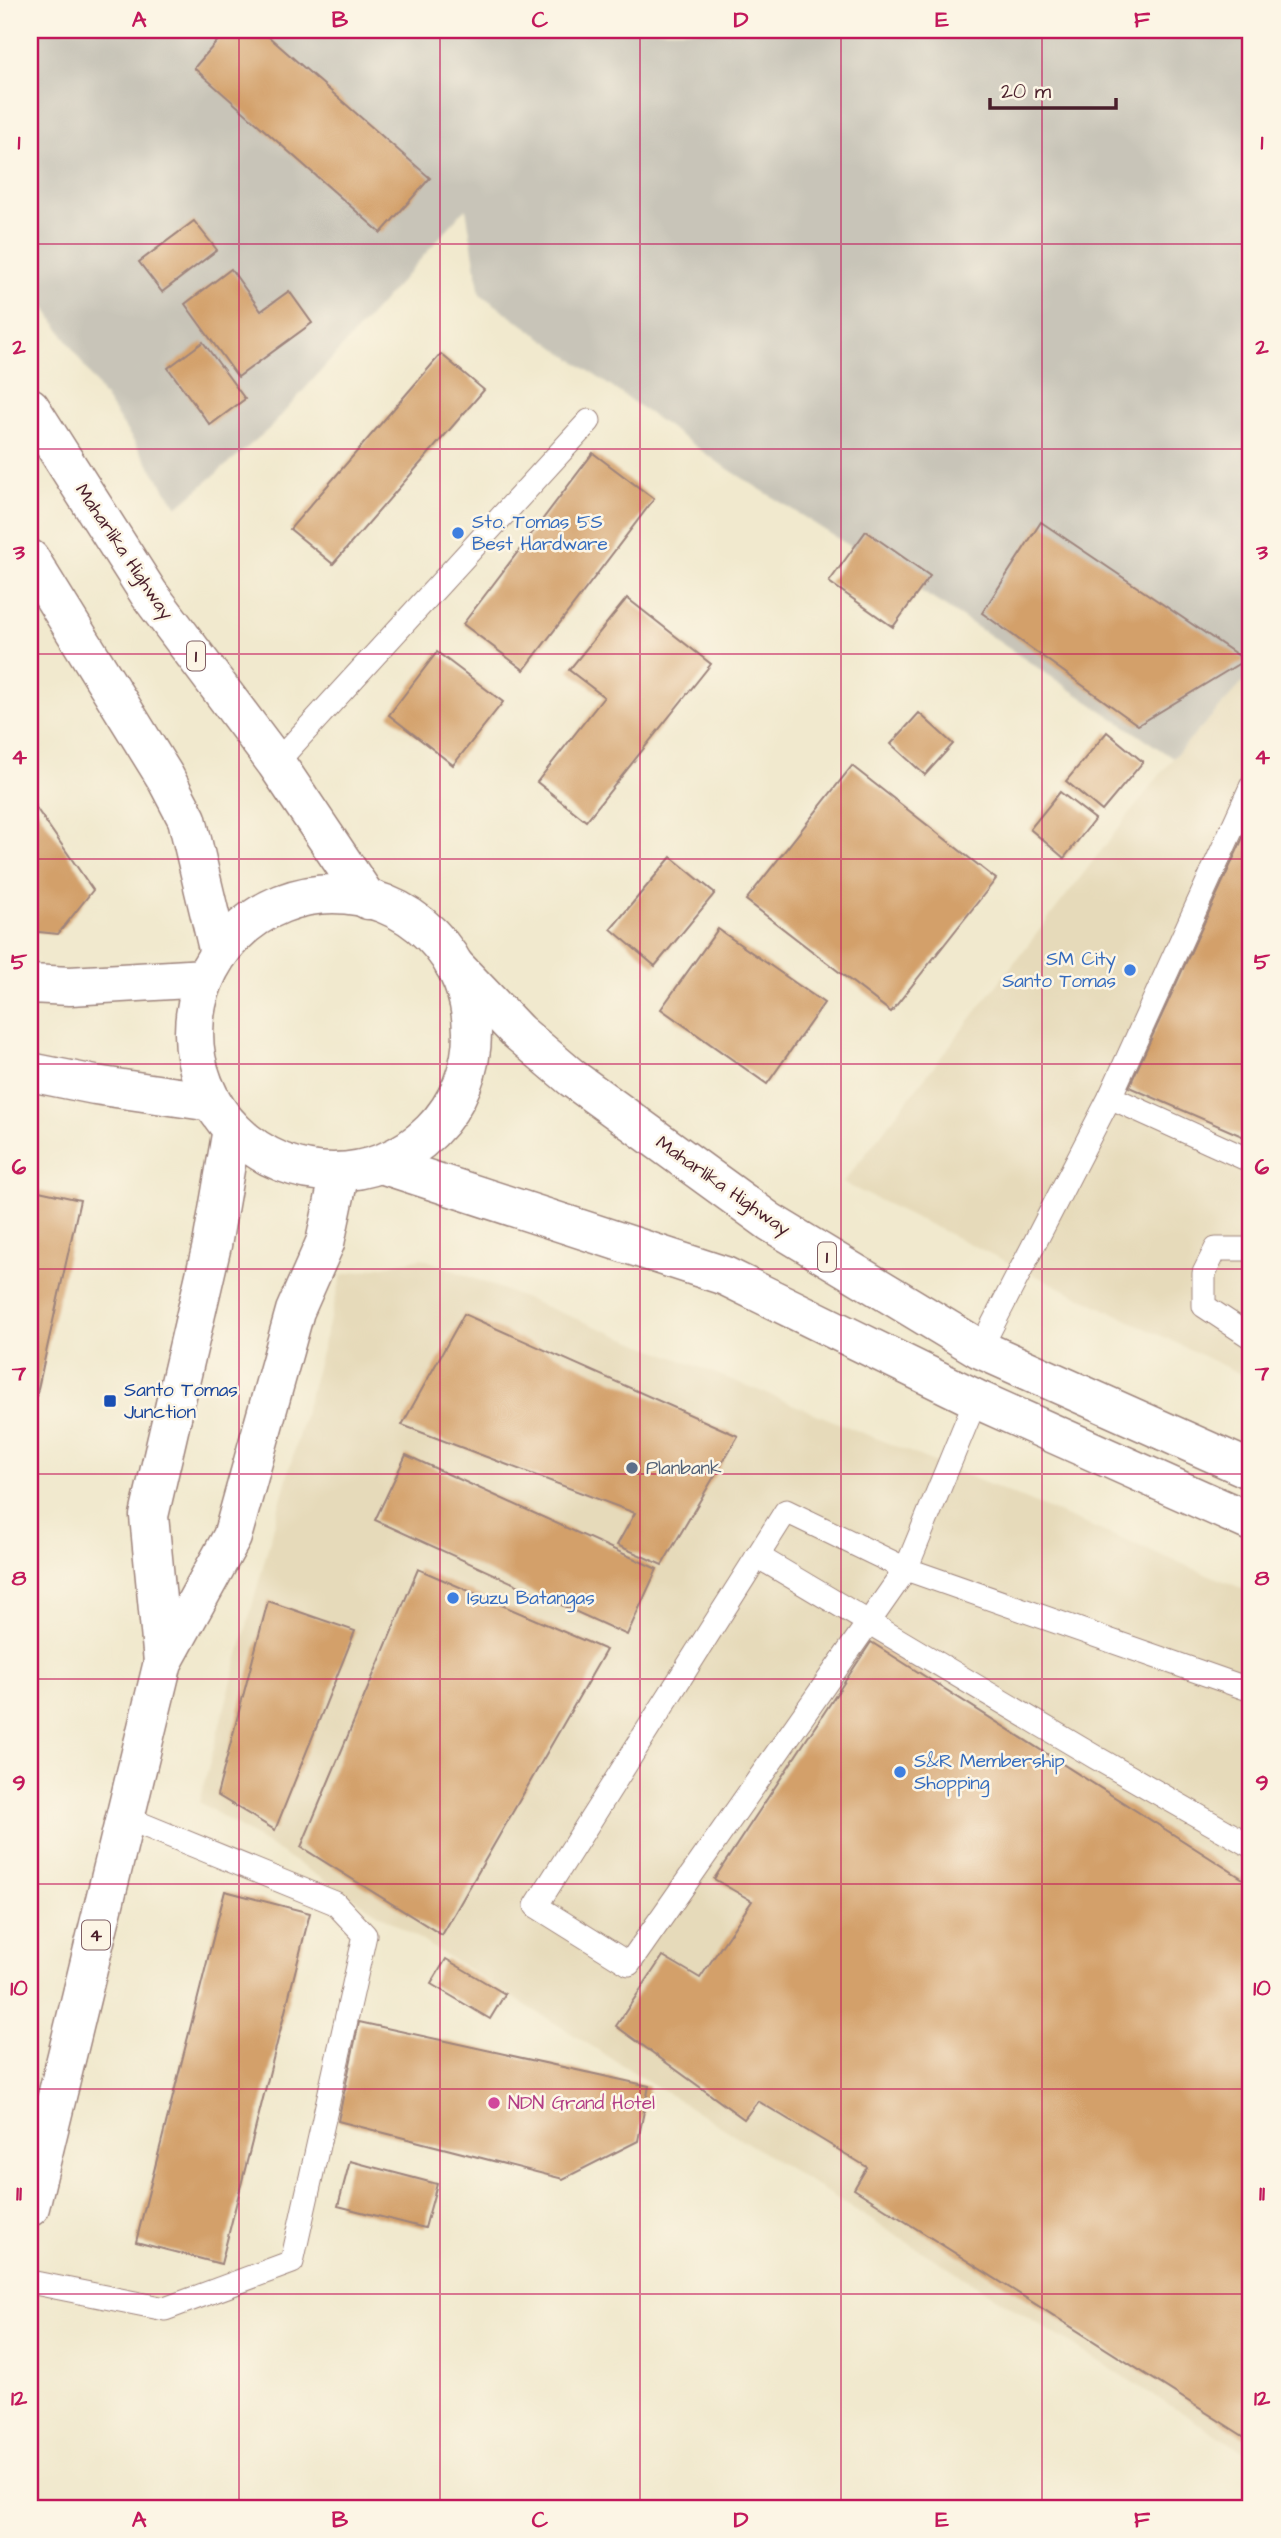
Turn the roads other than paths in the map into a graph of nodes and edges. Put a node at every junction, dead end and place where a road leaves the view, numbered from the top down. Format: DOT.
graph roads {
  1 [pos="30,407"];
  2 [pos="589,421"];
  3 [pos="30,559"];
  4 [pos="276,763"];
  5 [pos="1251,787"];
  6 [pos="368,900"];
  7 [pos="212,965"];
  8 [pos="454,965"];
  9 [pos="30,984"];
  10 [pos="30,1072"];
  11 [pos="1110,1097"];
  12 [pos="222,1115"];
  13 [pos="1251,1161"];
  14 [pos="381,1164"];
  15 [pos="341,1172"];
  16 [pos="1251,1249"];
  17 [pos="1251,1337"];
  18 [pos="980,1349"];
  19 [pos="976,1399"];
  20 [pos="1251,1470"];
  21 [pos="1251,1522"];
  22 [pos="757,1556"];
  23 [pos="906,1569"];
  24 [pos="869,1623"];
  25 [pos="163,1662"];
  26 [pos="1251,1690"];
  27 [pos="124,1817"];
  28 [pos="1251,1846"];
  29 [pos="30,2207"];
  30 [pos="30,2282"];
  1 -- 4 [label="main road, Maharlika Highway / 1"];
  2 -- 4 [label="lane"];
  3 -- 7 [label="main road"];
  4 -- 6 [label="main road, Maharlika Highway / 1"];
  5 -- 11 [label="lane"];
  6 -- 7 [label="main road, 1"];
  6 -- 8 [label="main road, 1"];
  7 -- 9 [label="main road"];
  7 -- 12 [label="main road, 1"];
  8 -- 14 [label="main road, 1"];
  8 -- 18 [label="main road, Maharlika Highway / 1"];
  10 -- 12 [label="main road"];
  11 -- 13 [label="lane"];
  11 -- 18 [label="lane"];
  12 -- 15 [label="main road, 1"];
  12 -- 25 [label="main road, 4"];
  14 -- 15 [label="main road, 1"];
  14 -- 19 [label="main road, 1"];
  15 -- 25 [label="main road, 4"];
  16 -- 17 [label="lane"];
  18 -- 20 [label="main road, Maharlika Highway / 1"];
  19 -- 21 [label="main road, 1"];
  19 -- 23 [label="lane"];
  22 -- 23 [label="lane"];
  22 -- 24 [label="lane"];
  22 -- 24 [label="lane"];
  23 -- 24 [label="lane"];
  23 -- 26 [label="lane"];
  24 -- 28 [label="lane"];
  25 -- 27 [label="main road, 4"];
  27 -- 29 [label="main road, 4"];
  27 -- 30 [label="lane"];
}
